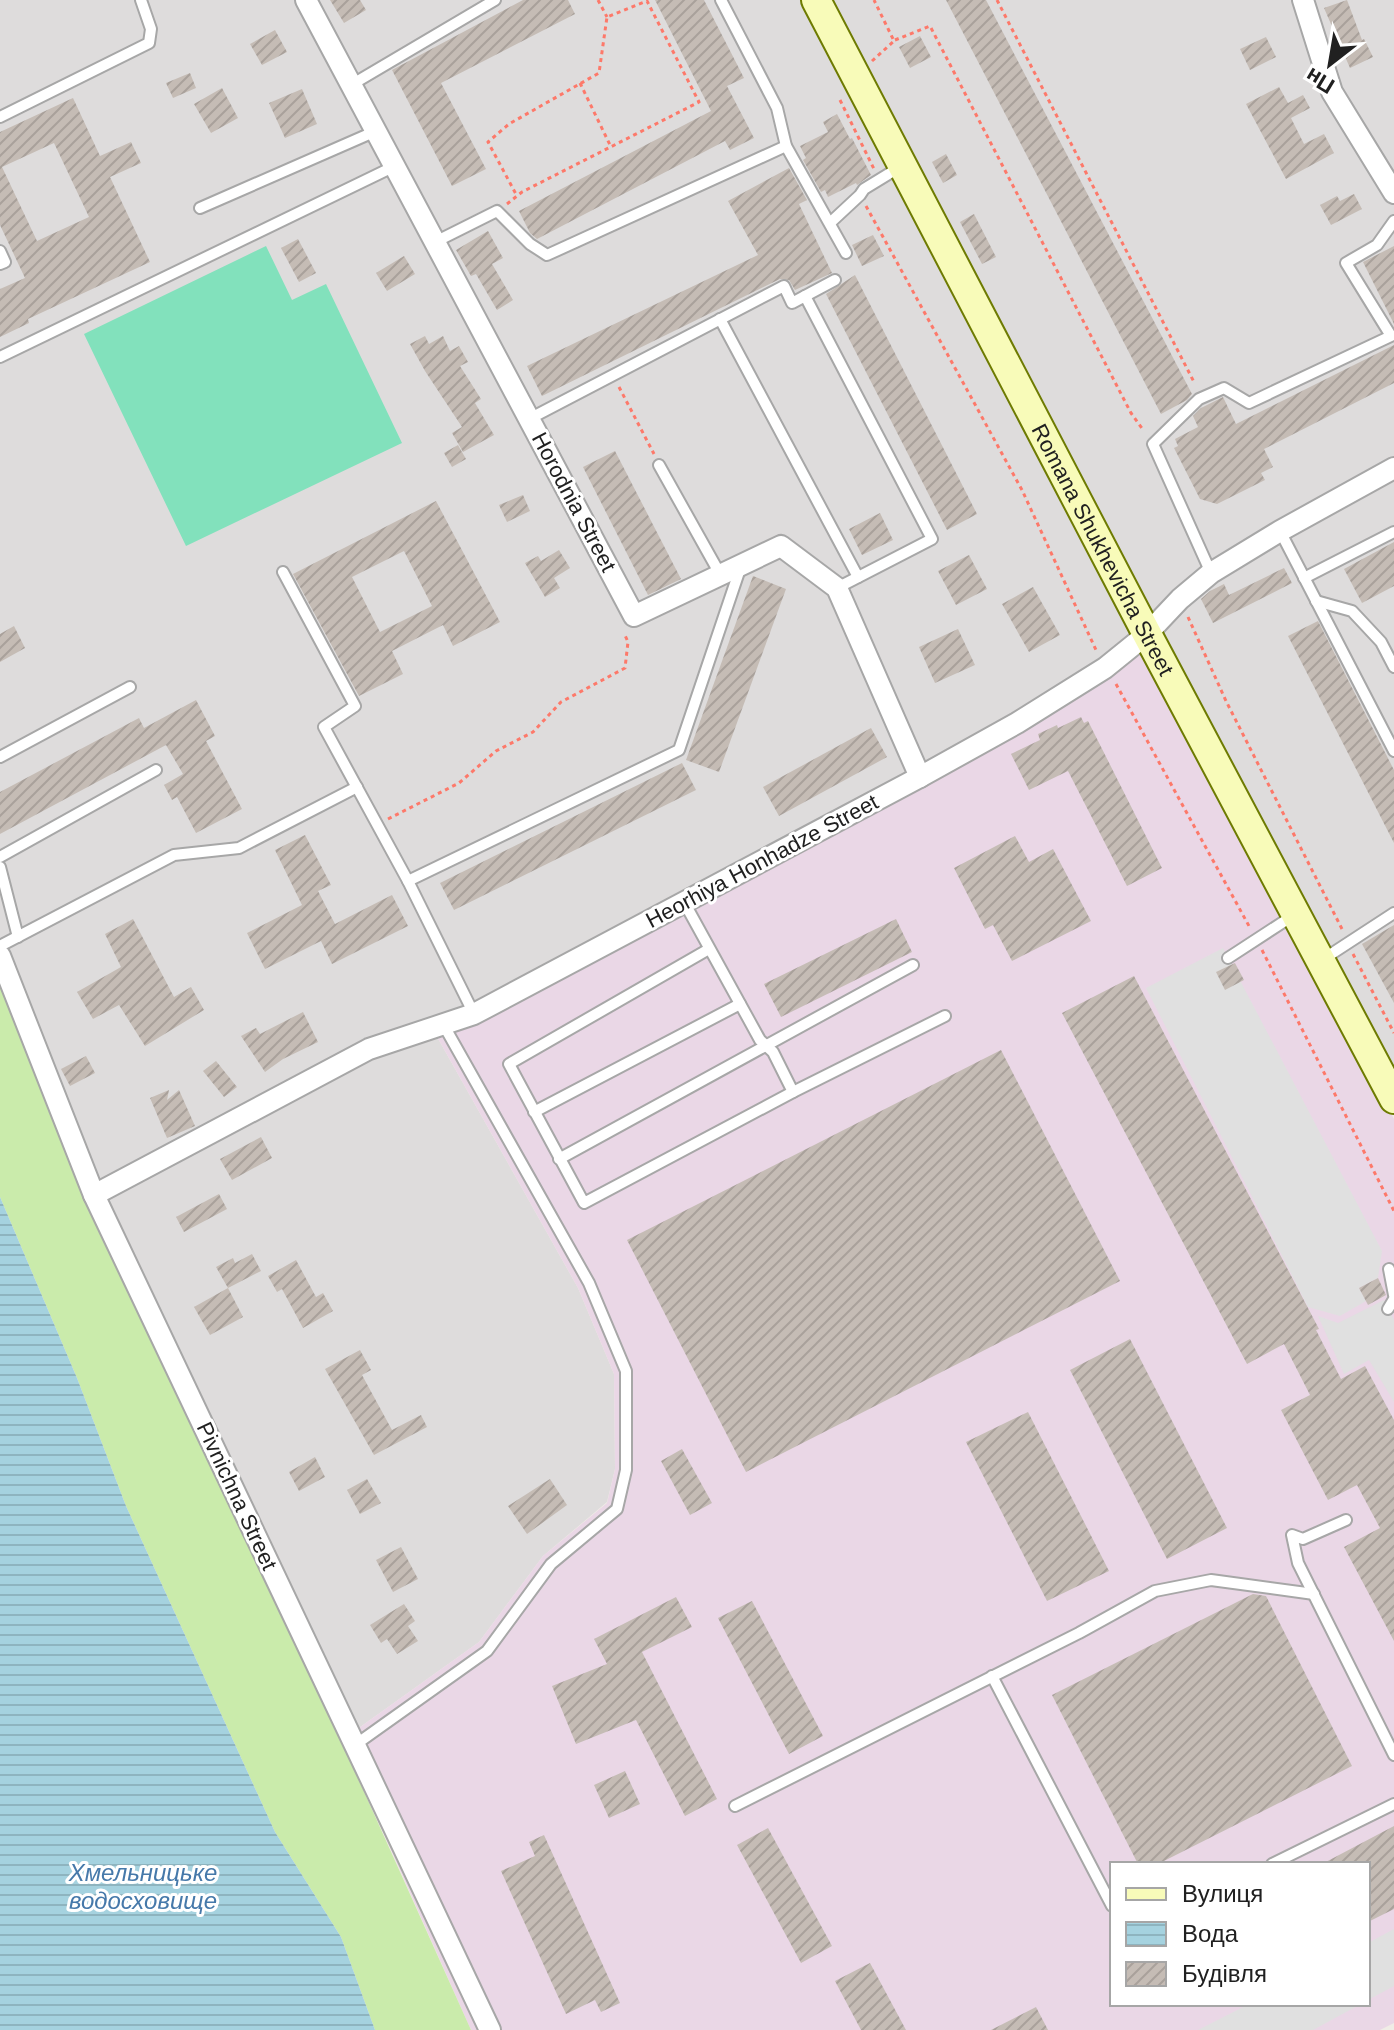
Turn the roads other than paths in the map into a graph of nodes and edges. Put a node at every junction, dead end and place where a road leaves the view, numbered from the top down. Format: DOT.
graph roads {
  1 [pos="141,0"];
  2 [pos="306,0"];
  3 [pos="495,0"];
  4 [pos="721,0"];
  5 [pos="816,0"];
  6 [pos="1303,0"];
  7 [pos="351,85"];
  8 [pos="0,117"];
  9 [pos="376,131"];
  10 [pos="786,146"];
  11 [pos="395,166"];
  12 [pos="903,166"];
  13 [pos="1392,187"];
  14 [pos="200,208"];
  15 [pos="1394,221"];
  16 [pos="831,222"];
  17 [pos="435,242"];
  18 [pos="0,251"];
  19 [pos="846,253"];
  20 [pos="0,264"];
  21 [pos="835,280"];
  22 [pos="805,296"];
  23 [pos="720,319"];
  24 [pos="0,357"];
  25 [pos="529,419"];
  26 [pos="659,465"];
  27 [pos="1394,468"];
  28 [pos="1280,531"];
  29 [pos="1394,532"];
  30 [pos="742,564"];
  31 [pos="283,572"];
  32 [pos="1211,573"];
  33 [pos="720,574"];
  34 [pos="858,577"];
  35 [pos="1304,578"];
  36 [pos="837,588"];
  37 [pos="1316,601"];
  38 [pos="1147,634"];
  39 [pos="1394,667"];
  40 [pos="130,687"];
  41 [pos="1394,751"];
  42 [pos="0,757"];
  43 [pos="156,770"];
  44 [pos="920,777"];
  45 [pos="357,787"];
  46 [pos="0,857"];
  47 [pos="0,867"];
  48 [pos="408,881"];
  49 [pos="684,902"];
  50 [pos="1394,913"];
  51 [pos="1296,914"];
  52 [pos="18,937"];
  53 [pos="0,946"];
  54 [pos="709,949"];
  55 [pos="0,956"];
  56 [pos="1228,958"];
  57 [pos="1321,961"];
  58 [pos="913,965"];
  59 [pos="740,1004"];
  60 [pos="474,1014"];
  61 [pos="945,1016"];
  62 [pos="443,1024"];
  63 [pos="765,1045"];
  64 [pos="793,1092"];
  65 [pos="1394,1099"];
  66 [pos="534,1112"];
  67 [pos="559,1159"];
  68 [pos="94,1195"];
  69 [pos="1387,1267"];
  70 [pos="1392,1301"];
  71 [pos="1346,1520"];
  72 [pos="1314,1594"];
  73 [pos="992,1676"];
  74 [pos="355,1745"];
  75 [pos="1394,1755"];
  76 [pos="1394,1804"];
  77 [pos="735,1806"];
  78 [pos="1276,1862"];
  79 [pos="1110,1902"];
  80 [pos="490,2030"];
  1 -- 8 [label="lane"];
  2 -- 7 [label="street, Horodnia Street"];
  3 -- 7 [label="lane"];
  4 -- 10 [label="lane"];
  5 -- 12 [label="main road, Romana Shukhevicha Street"];
  6 -- 13 [label="street"];
  7 -- 9 [label="street, Horodnia Street"];
  9 -- 11 [label="street, Horodnia Street"];
  9 -- 14 [label="lane"];
  10 -- 16 [label="lane"];
  10 -- 17 [label="lane"];
  11 -- 17 [label="street, Horodnia Street"];
  11 -- 24 [label="lane"];
  12 -- 16 [label="lane"];
  12 -- 38 [label="main road, Romana Shukhevicha Street"];
  15 -- 32 [label="lane"];
  16 -- 19 [label="lane"];
  17 -- 25 [label="street, Horodnia Street"];
  18 -- 20 [label="lane"];
  21 -- 22 [label="lane"];
  22 -- 23 [label="lane"];
  22 -- 34 [label="lane"];
  23 -- 25 [label="lane"];
  23 -- 34 [label="lane"];
  25 -- 33 [label="street, Horodnia Street"];
  26 -- 33 [label="lane"];
  27 -- 28 [label="street, Heorhiya Honhadze Street"];
  28 -- 32 [label="street, Heorhiya Honhadze Street"];
  28 -- 35 [label="lane"];
  29 -- 35 [label="lane"];
  30 -- 33 [label="street"];
  30 -- 36 [label="street"];
  30 -- 48 [label="lane"];
  31 -- 45 [label="lane"];
  32 -- 38 [label="street, Heorhiya Honhadze Street"];
  34 -- 36 [label="lane"];
  35 -- 37 [label="lane"];
  36 -- 44 [label="street"];
  37 -- 39 [label="lane"];
  37 -- 41 [label="lane"];
  38 -- 44 [label="street, Heorhiya Honhadze Street"];
  38 -- 51 [label="main road, Romana Shukhevicha Street"];
  40 -- 42 [label="lane"];
  43 -- 46 [label="lane"];
  44 -- 49 [label="street, Heorhiya Honhadze Street"];
  45 -- 48 [label="lane"];
  45 -- 52 [label="lane"];
  47 -- 52 [label="lane"];
  48 -- 60 [label="lane"];
  49 -- 54 [label="lane"];
  49 -- 60 [label="street, Heorhiya Honhadze Street"];
  50 -- 57 [label="lane"];
  51 -- 56 [label="lane"];
  51 -- 57 [label="main road, Romana Shukhevicha Street"];
  52 -- 53 [label="lane"];
  54 -- 59 [label="lane"];
  54 -- 66 [label="lane"];
  55 -- 68 [label="street, Pivnichna Street"];
  57 -- 65 [label="main road, Romana Shukhevicha Street"];
  58 -- 63 [label="lane"];
  59 -- 63 [label="lane"];
  59 -- 66 [label="lane"];
  60 -- 62 [label="street, Heorhiya Honhadze Street"];
  61 -- 64 [label="lane"];
  62 -- 68 [label="street, Heorhiya Honhadze Street"];
  62 -- 74 [label="lane"];
  63 -- 64 [label="lane"];
  63 -- 67 [label="lane"];
  64 -- 67 [label="lane"];
  66 -- 67 [label="lane"];
  68 -- 74 [label="street, Pivnichna Street"];
  69 -- 70 [label="lane"];
  71 -- 72 [label="lane"];
  72 -- 73 [label="lane"];
  72 -- 75 [label="lane"];
  73 -- 77 [label="lane"];
  73 -- 79 [label="lane"];
  74 -- 80 [label="street, Pivnichna Street"];
  76 -- 78 [label="lane"];
}
